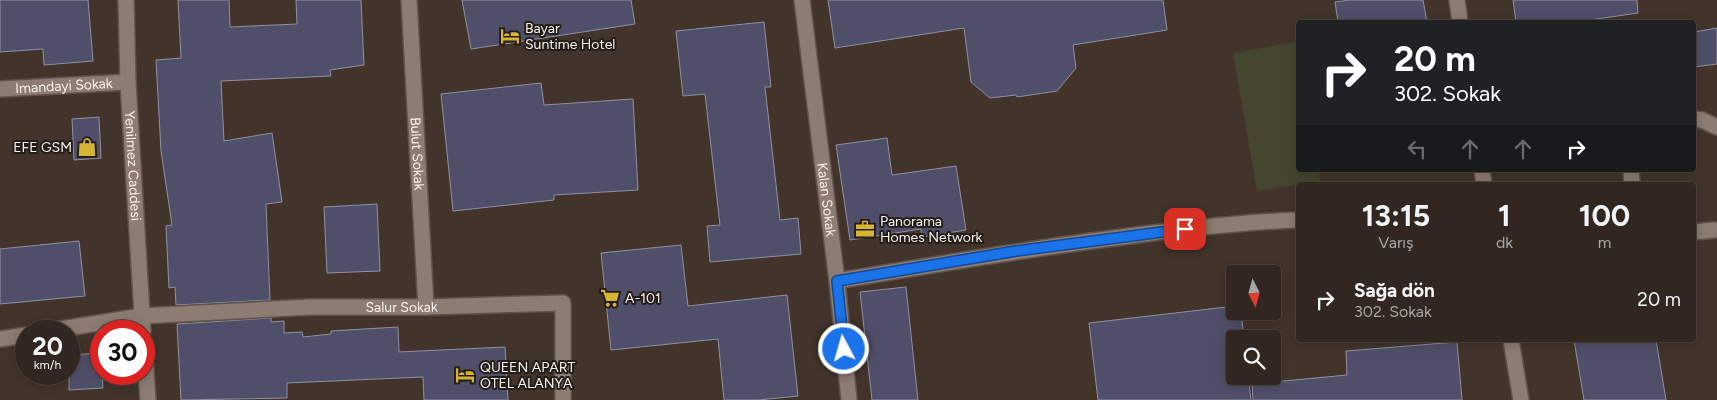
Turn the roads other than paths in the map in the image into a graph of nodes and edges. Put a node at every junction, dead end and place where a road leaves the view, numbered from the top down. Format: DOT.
graph roads {
  1 [pos="126,0"];
  2 [pos="409,0"];
  3 [pos="802,0"];
  4 [pos="1457,0"];
  5 [pos="1460,20"];
  6 [pos="128,82"];
  7 [pos="0,89"];
  8 [pos="1696,119"];
  9 [pos="1717,127"];
  10 [pos="1296,220"];
  11 [pos="1714,230"];
  12 [pos="1696,232"];
  13 [pos="837,281"];
  14 [pos="426,308"];
  15 [pos="142,320"];
  16 [pos="155,323"];
  17 [pos="15,337"];
  18 [pos="0,339"];
  19 [pos="1511,342"];
  20 [pos="147,385"];
  21 [pos="148,400"];
  22 [pos="563,400"];
  23 [pos="849,400"];
  24 [pos="1521,400"];
  1 -- 6 [label="street, Yenilmez Caddesi"];
  2 -- 14 [label="street, Bulut Sokak"];
  3 -- 13 [label="street, Kalan Sokak"];
  4 -- 5 [label="street"];
  6 -- 7 [label="street, Imandayi Sokak"];
  6 -- 15 [label="street, Yenilmez Caddesi"];
  8 -- 9 [label="street"];
  10 -- 13 [label="street"];
  11 -- 12 [label="street"];
  13 -- 23 [label="street, Kalan Sokak"];
  14 -- 16 [label="street, Salur Sokak"];
  14 -- 22 [label="street, Salur Sokak"];
  17 -- 18 [label="street"];
  19 -- 24 [label="street"];
  20 -- 21 [label="street"];
}
